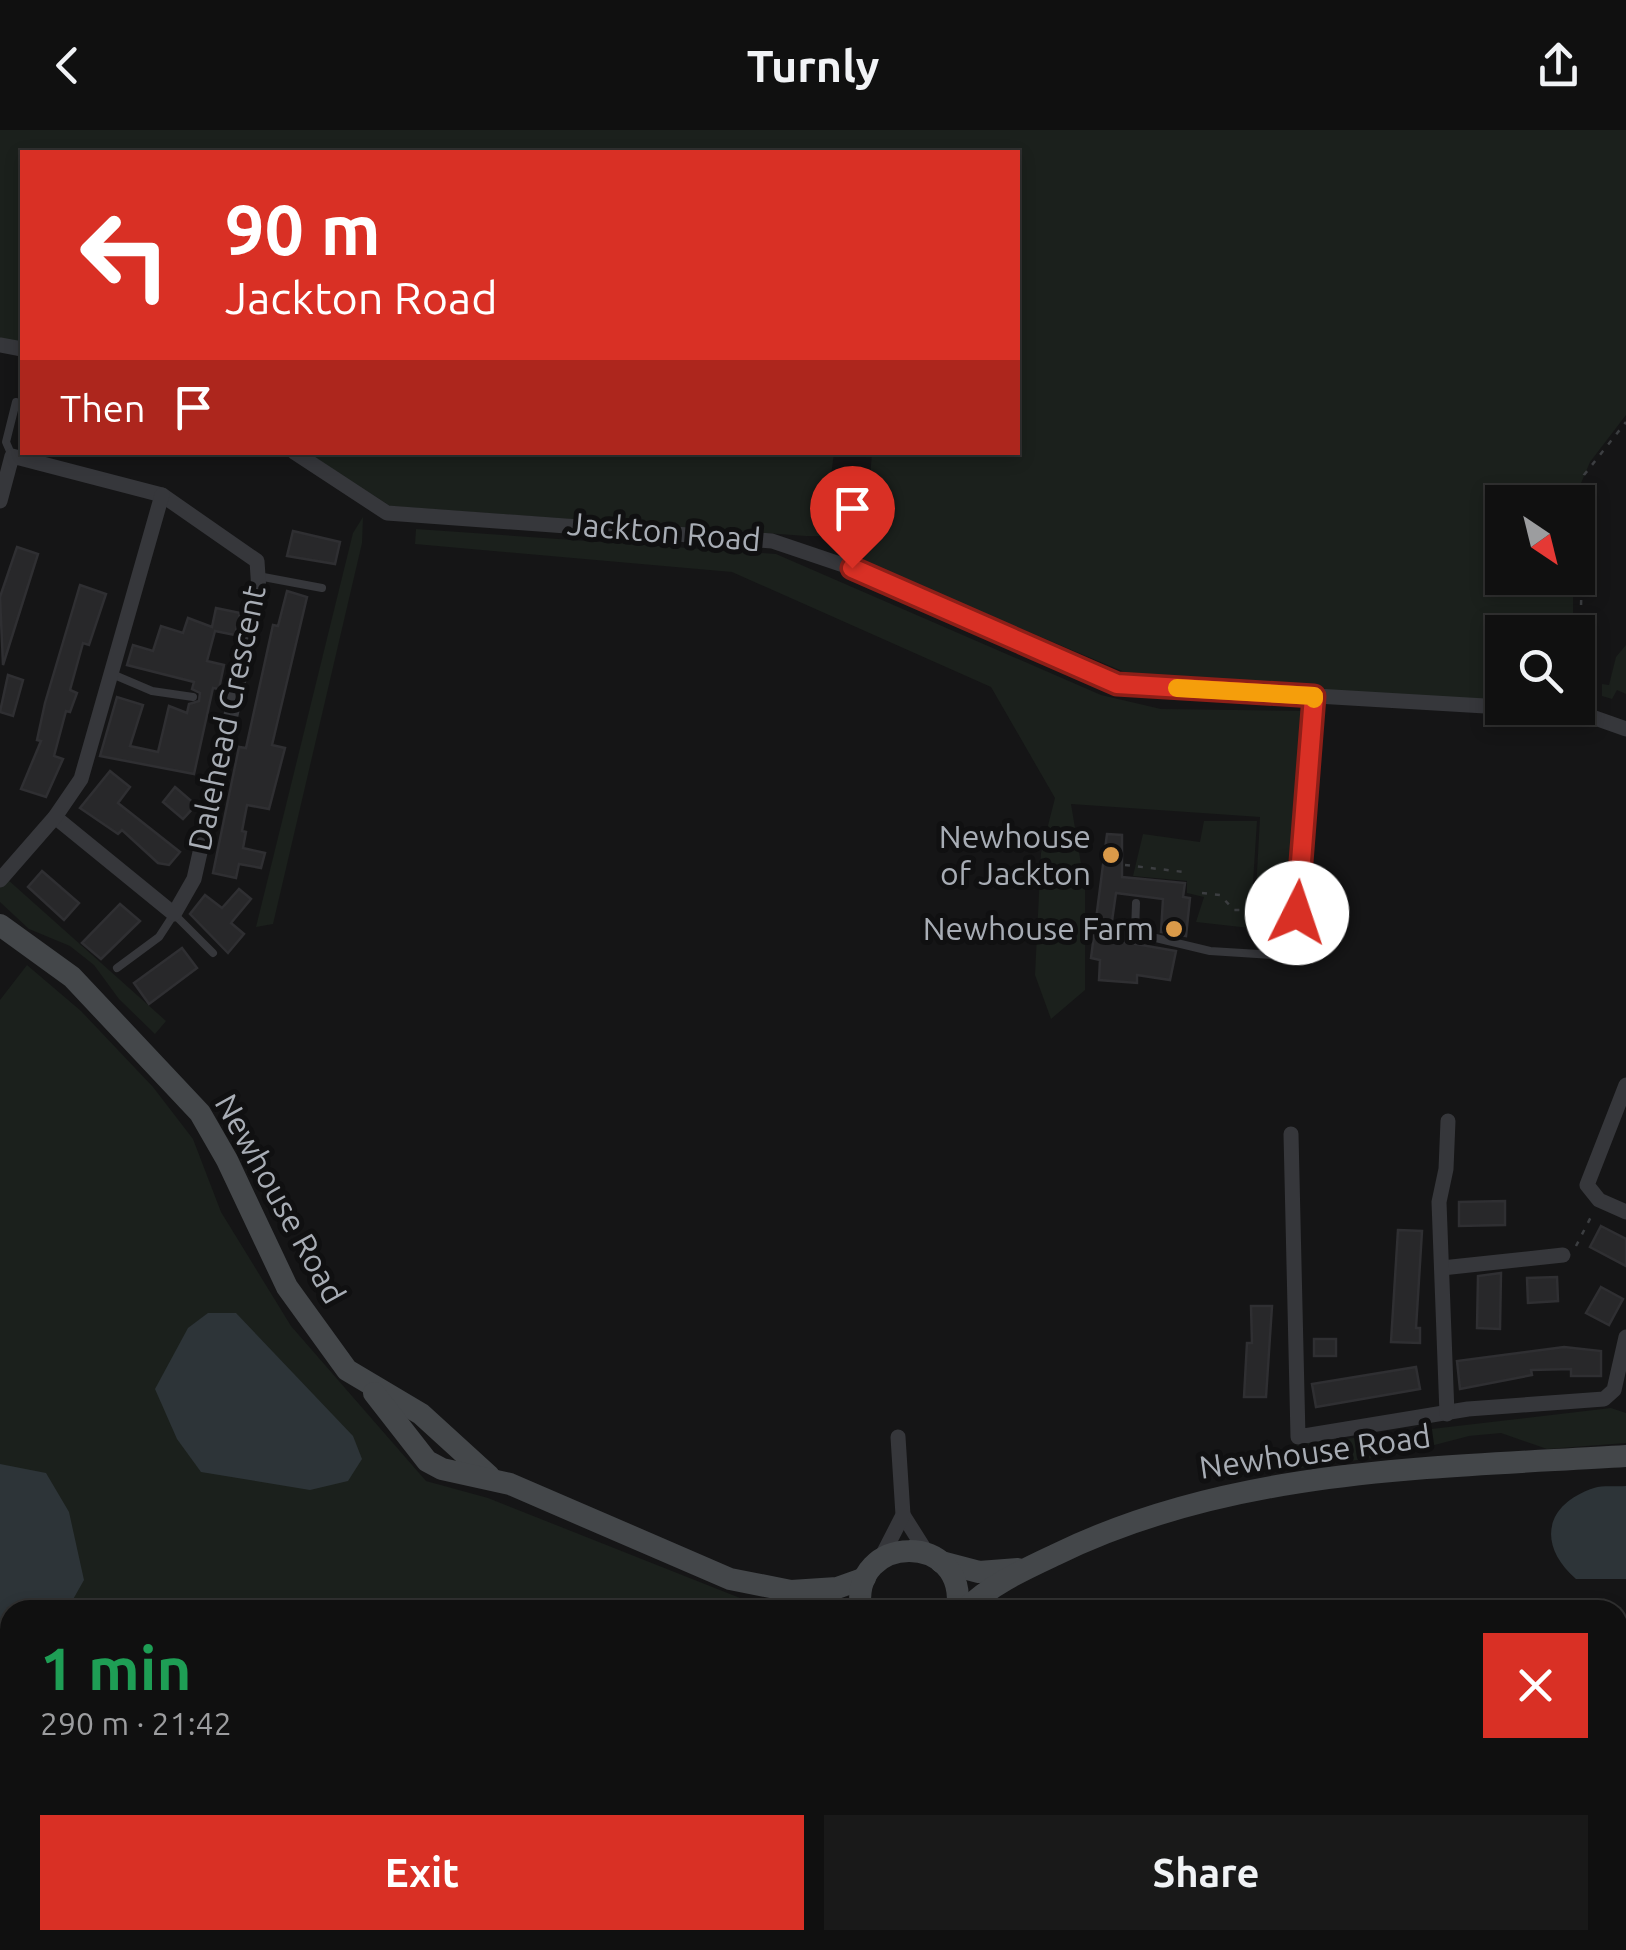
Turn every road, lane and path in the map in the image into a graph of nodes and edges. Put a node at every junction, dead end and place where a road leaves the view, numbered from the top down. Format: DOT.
graph roads {
  1 [pos="16,402"];
  2 [pos="1626,422"];
  3 [pos="299,455"];
  4 [pos="12,456"];
  5 [pos="162,495"];
  6 [pos="0,501"];
  7 [pos="258,576"];
  8 [pos="322,588"];
  9 [pos="1580,615"];
  10 [pos="110,673"];
  11 [pos="1314,696"];
  12 [pos="193,697"];
  13 [pos="1485,706"];
  14 [pos="1595,718"];
  15 [pos="1626,729"];
  16 [pos="55,817"];
  17 [pos="1124,865"];
  18 [pos="1184,872"];
  19 [pos="0,880"];
  20 [pos="1202,893"];
  21 [pos="1136,903"];
  22 [pos="1271,904"];
  23 [pos="174,914"];
  24 [pos="0,925"];
  25 [pos="212,953"];
  26 [pos="117,968"];
  27 [pos="1626,1085"];
  28 [pos="1448,1120"];
  29 [pos="1290,1134"];
  30 [pos="1599,1200"];
  31 [pos="1626,1212"];
  32 [pos="1563,1254"];
  33 [pos="1442,1268"];
  34 [pos="1626,1337"];
  35 [pos="1620,1393"];
  36 [pos="1448,1414"];
  37 [pos="898,1438"];
  38 [pos="1626,1456"];
  39 [pos="903,1516"];
  40 [pos="881,1558"];
  41 [pos="934,1558"];
  42 [pos="1027,1569"];
  43 [pos="864,1578"];
  44 [pos="791,1591"];
  45 [pos="807,1600"];
  46 [pos="862,1600"];
  47 [pos="957,1600"];
  48 [pos="976,1600"];
  1 -- 4 [label="lane"];
  2 -- 9 [label="path"];
  3 -- 11 [label="street, Jackton Road"];
  4 -- 5 [label="street, Dalehead Crescent"];
  4 -- 6 [label="street"];
  5 -- 7 [label="street, Dalehead Crescent"];
  5 -- 10 [label="street"];
  7 -- 8 [label="lane"];
  7 -- 23 [label="street, Dalehead Crescent"];
  10 -- 12 [label="lane"];
  10 -- 16 [label="street"];
  11 -- 13 [label="street, Jackton Road"];
  11 -- 21 [label="lane"];
  14 -- 15 [label="street, Jackton Road"];
  16 -- 19 [label="street"];
  16 -- 23 [label="street"];
  17 -- 18 [label="path"];
  20 -- 22 [label="path"];
  23 -- 25 [label="lane"];
  23 -- 26 [label="lane"];
  24 -- 44 [label="street, Newhouse Road"];
  27 -- 30 [label="street"];
  28 -- 33 [label="street"];
  29 -- 36 [label="street"];
  30 -- 31 [label="street"];
  30 -- 32 [label="path"];
  32 -- 33 [label="street"];
  33 -- 36 [label="street"];
  34 -- 35 [label="street"];
  35 -- 36 [label="street"];
  37 -- 39 [label="street"];
  38 -- 42 [label="street, Newhouse Road"];
  39 -- 40 [label="street"];
  39 -- 41 [label="street"];
  40 -- 41 [label="street, Newhouse Road"];
  40 -- 43 [label="street"];
  41 -- 42 [label="street, Newhouse Road"];
  41 -- 47 [label="street"];
  42 -- 48 [label="street, Newhouse Road"];
  43 -- 44 [label="street, Newhouse Road"];
  43 -- 46 [label="street"];
  44 -- 45 [label="street, Newhouse Road"];
}
